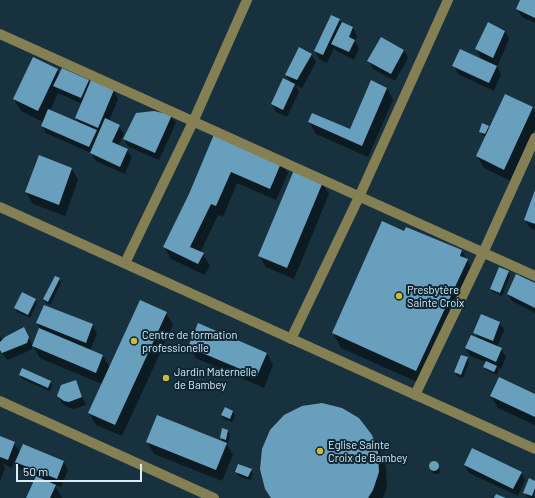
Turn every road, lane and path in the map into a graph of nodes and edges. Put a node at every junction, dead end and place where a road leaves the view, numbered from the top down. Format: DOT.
graph roads {
  1 [pos="247,0"];
  2 [pos="448,0"];
  3 [pos="0,34"];
  4 [pos="193,122"];
  5 [pos="535,138"];
  6 [pos="359,197"];
  7 [pos="0,207"];
  8 [pos="483,253"];
  9 [pos="125,263"];
  10 [pos="535,276"];
  11 [pos="291,339"];
  12 [pos="415,395"];
  13 [pos="0,401"];
  14 [pos="535,449"];
  15 [pos="214,498"];
  1 -- 4 [label="street"];
  2 -- 6 [label="street"];
  3 -- 4 [label="street"];
  4 -- 6 [label="street"];
  4 -- 9 [label="street"];
  5 -- 8 [label="street"];
  6 -- 8 [label="street"];
  6 -- 11 [label="street"];
  7 -- 9 [label="street"];
  8 -- 10 [label="street"];
  8 -- 12 [label="street"];
  9 -- 11 [label="street"];
  11 -- 12 [label="street"];
  12 -- 14 [label="street"];
  13 -- 15 [label="street"];
}
